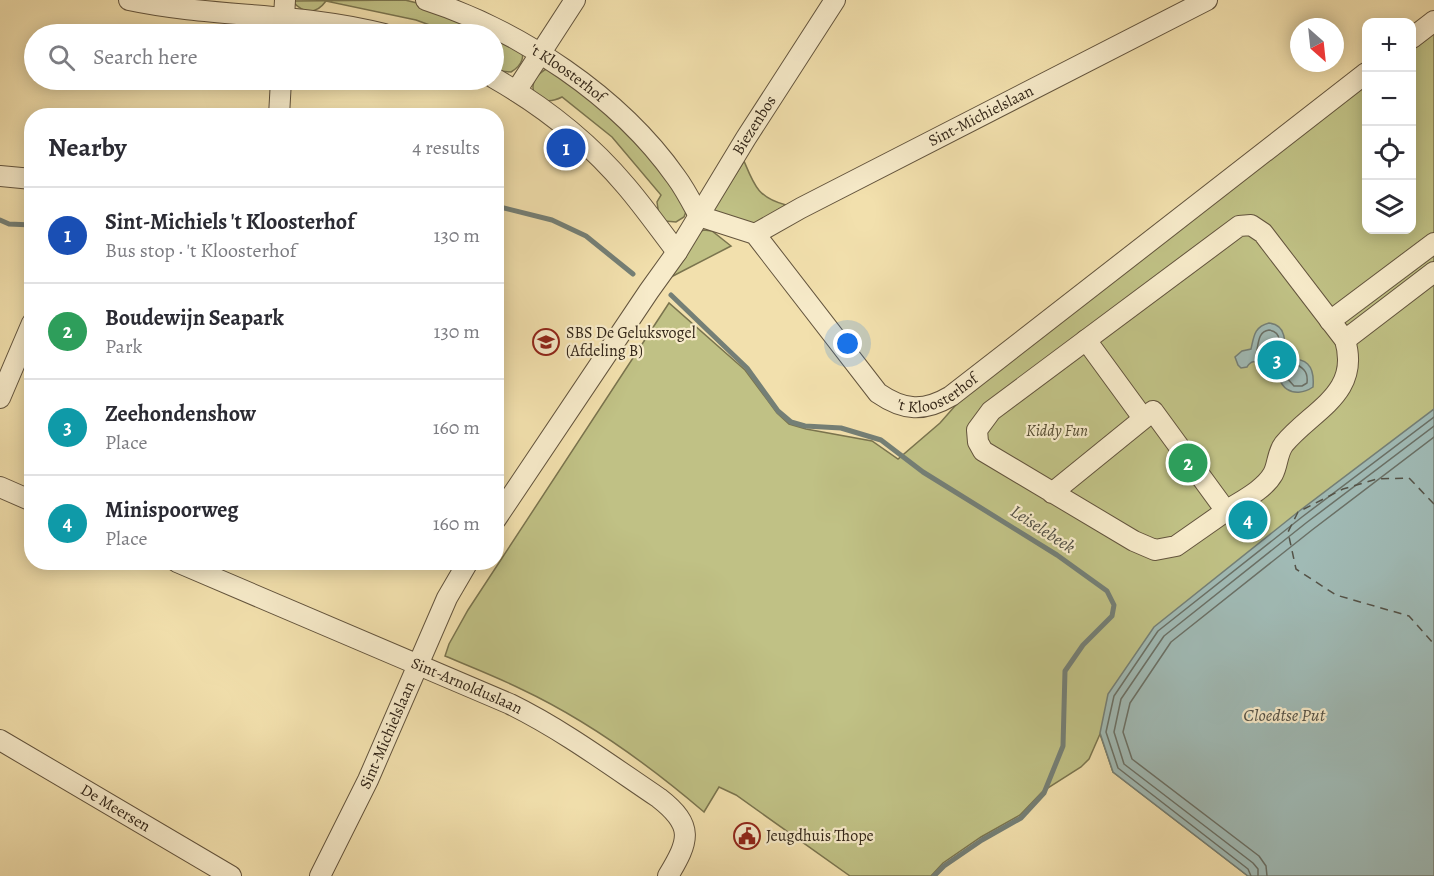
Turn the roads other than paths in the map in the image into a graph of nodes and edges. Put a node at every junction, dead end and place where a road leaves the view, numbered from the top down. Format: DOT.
graph roads {
  1 [pos="129,0"];
  2 [pos="426,0"];
  3 [pos="575,0"];
  4 [pos="835,0"];
  5 [pos="1207,0"];
  6 [pos="284,17"];
  7 [pos="1434,21"];
  8 [pos="330,24"];
  9 [pos="489,24"];
  10 [pos="504,32"];
  11 [pos="1416,35"];
  12 [pos="541,53"];
  13 [pos="1362,76"];
  14 [pos="504,84"];
  15 [pos="280,90"];
  16 [pos="516,91"];
  17 [pos="279,108"];
  18 [pos="0,176"];
  19 [pos="24,178"];
  20 [pos="699,216"];
  21 [pos="755,234"];
  22 [pos="1434,243"];
  23 [pos="677,252"];
  24 [pos="1434,272"];
  25 [pos="1330,321"];
  26 [pos="1086,340"];
  27 [pos="1345,340"];
  28 [pos="24,342"];
  29 [pos="0,398"];
  30 [pos="1143,418"];
  31 [pos="0,487"];
  32 [pos="1052,493"];
  33 [pos="24,498"];
  34 [pos="504,507"];
  35 [pos="1226,511"];
  36 [pos="196,570"];
  37 [pos="463,570"];
  38 [pos="418,665"];
  39 [pos="0,740"];
  40 [pos="231,876"];
  41 [pos="320,876"];
  42 [pos="668,876"];
  1 -- 6 [label="street"];
  2 -- 9 [label="street, 't Kloosterhof"];
  3 -- 12 [label="street"];
  4 -- 20 [label="street, Biezenbos"];
  5 -- 21 [label="street, Sint-Michielslaan"];
  6 -- 8 [label="street"];
  7 -- 11 [label="street"];
  10 -- 12 [label="street, 't Kloosterhof"];
  12 -- 16 [label="street"];
  12 -- 20 [label="street, 't Kloosterhof"];
  13 -- 21 [label="street, 't Kloosterhof"];
  14 -- 16 [label="street"];
  15 -- 17 [label="street"];
  16 -- 23 [label="street"];
  18 -- 19 [label="street"];
  20 -- 21 [label="street"];
  20 -- 23 [label="street, Biezenbos"];
  22 -- 25 [label="street"];
  23 -- 34 [label="street"];
  24 -- 27 [label="street"];
  25 -- 26 [label="street"];
  25 -- 27 [label="street"];
  26 -- 30 [label="street"];
  26 -- 32 [label="street"];
  27 -- 35 [label="street"];
  28 -- 29 [label="street"];
  30 -- 32 [label="street"];
  30 -- 35 [label="street"];
  31 -- 33 [label="street"];
  32 -- 35 [label="street"];
  36 -- 38 [label="street, Sint-Arnolduslaan"];
  37 -- 38 [label="street, Sint-Michielslaan"];
  38 -- 41 [label="street, Sint-Michielslaan"];
  38 -- 42 [label="street, Sint-Arnolduslaan"];
  39 -- 40 [label="street, De Meersen"];
}
